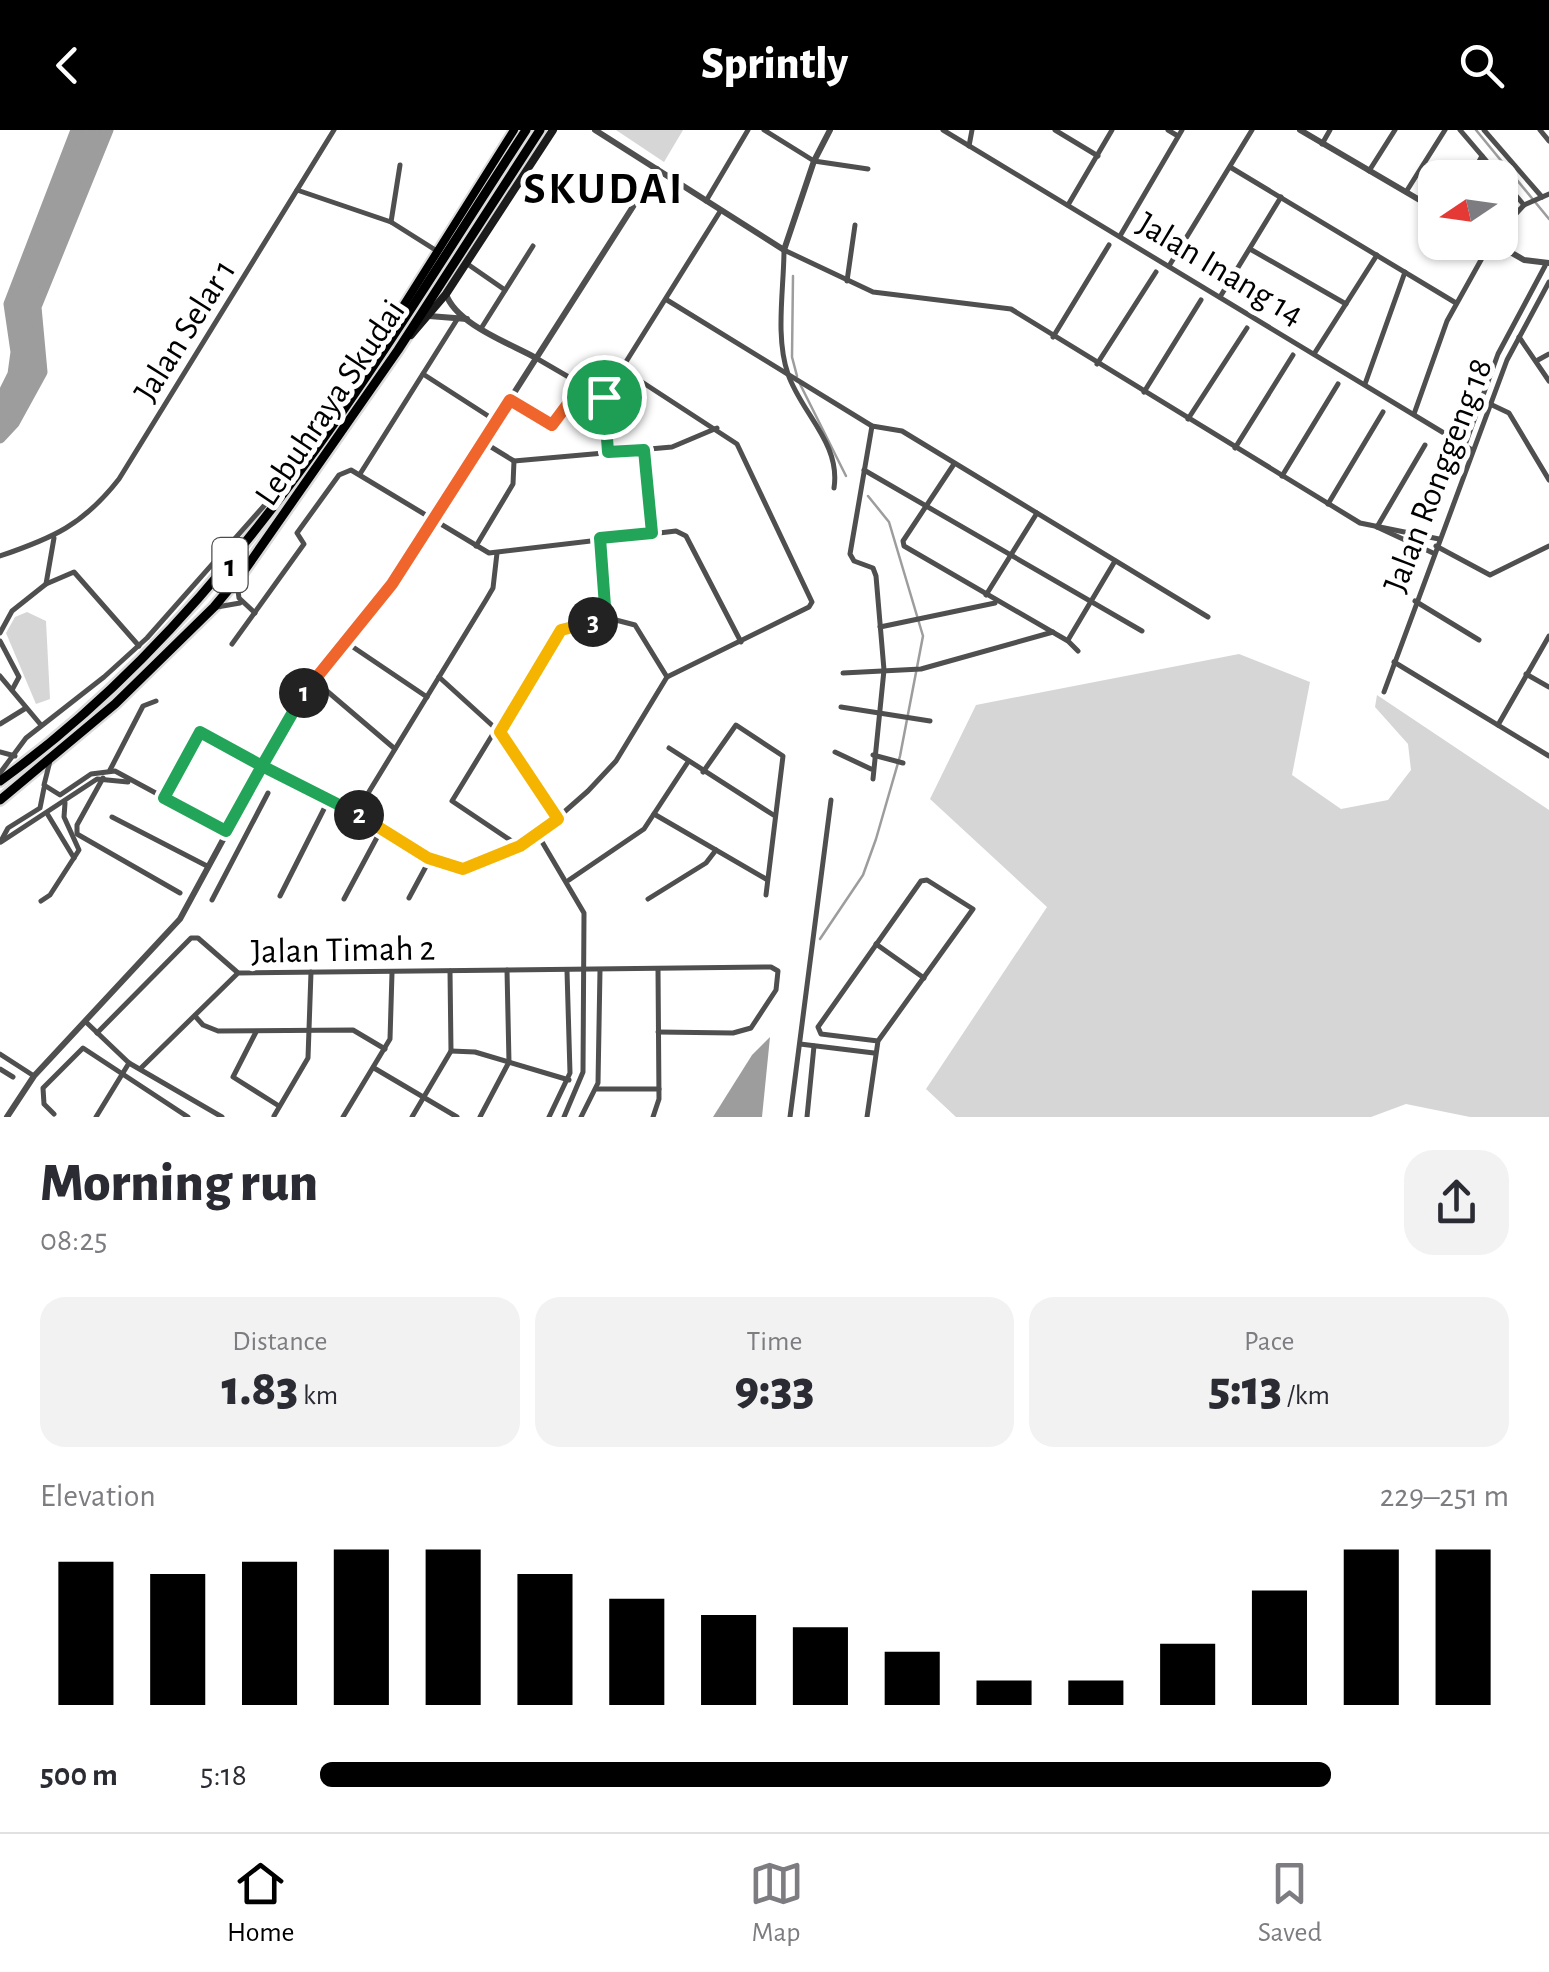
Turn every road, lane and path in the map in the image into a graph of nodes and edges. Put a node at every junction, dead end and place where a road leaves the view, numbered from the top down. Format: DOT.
graph roads {
  1 [pos="334,130"];
  2 [pos="540,130"];
  3 [pos="553,130"];
  4 [pos="595,130"];
  5 [pos="748,130"];
  6 [pos="764,130"];
  7 [pos="830,130"];
  8 [pos="943,130"];
  9 [pos="972,130"];
  10 [pos="1055,130"];
  11 [pos="1112,130"];
  12 [pos="1168,130"];
  13 [pos="1252,130"];
  14 [pos="1300,130"];
  15 [pos="1330,130"];
  16 [pos="1395,130"];
  17 [pos="1446,130"];
  18 [pos="1460,130"];
  19 [pos="1484,130"];
  20 [pos="1540,130"];
  21 [pos="514,131"];
  22 [pos="1180,133"];
  23 [pos="1549,141"];
  24 [pos="1322,144"];
  25 [pos="970,146"];
  26 [pos="1098,156"];
  27 [pos="1482,156"];
  28 [pos="1480,160"];
  29 [pos="1485,160"];
  30 [pos="814,162"];
  31 [pos="400,165"];
  32 [pos="1230,167"];
  33 [pos="656,168"];
  34 [pos="868,169"];
  35 [pos="1369,171"];
  36 [pos="297,190"];
  37 [pos="1406,192"];
  38 [pos="1518,196"];
  39 [pos="1281,197"];
  40 [pos="1543,197"];
  41 [pos="1418,199"];
  42 [pos="706,200"];
  43 [pos="1527,204"];
  44 [pos="1068,205"];
  45 [pos="722,210"];
  46 [pos="1518,213"];
  47 [pos="391,222"];
  48 [pos="856,225"];
  49 [pos="1120,236"];
  50 [pos="532,246"];
  51 [pos="1109,246"];
  52 [pos="1250,249"];
  53 [pos="784,250"];
  54 [pos="437,251"];
  55 [pos="1378,255"];
  56 [pos="1518,257"];
  57 [pos="1481,260"];
  58 [pos="466,263"];
  59 [pos="1547,264"];
  60 [pos="1169,266"];
  61 [pos="1156,272"];
  62 [pos="1405,272"];
  63 [pos="847,280"];
  64 [pos="1549,282"];
  65 [pos="506,291"];
  66 [pos="446,294"];
  67 [pos="1220,298"];
  68 [pos="667,300"];
  69 [pos="1202,300"];
  70 [pos="1456,303"];
  71 [pos="1346,304"];
  72 [pos="429,316"];
  73 [pos="458,318"];
  74 [pos="468,320"];
  75 [pos="482,327"];
  76 [pos="1247,328"];
  77 [pos="1519,337"];
  78 [pos="1053,338"];
  79 [pos="404,342"];
  80 [pos="1314,354"];
  81 [pos="1549,354"];
  82 [pos="1292,355"];
  83 [pos="378,356"];
  84 [pos="536,358"];
  85 [pos="1538,360"];
  86 [pos="1097,364"];
  87 [pos="622,369"];
  88 [pos="423,374"];
  89 [pos="788,375"];
  90 [pos="1549,382"];
  91 [pos="1338,384"];
  92 [pos="1364,384"];
  93 [pos="582,385"];
  94 [pos="1144,392"];
  95 [pos="604,397"];
  96 [pos="510,400"];
  97 [pos="1490,404"];
  98 [pos="1383,412"];
  99 [pos="1414,414"];
  100 [pos="1188,419"];
  101 [pos="496,421"];
  102 [pos="872,426"];
  103 [pos="717,428"];
  104 [pos="483,442"];
  105 [pos="1425,445"];
  106 [pos="1465,445"];
  107 [pos="318,446"];
  108 [pos="1235,448"];
  109 [pos="644,450"];
  110 [pos="1472,450"];
  111 [pos="608,452"];
  112 [pos="514,462"];
  113 [pos="954,464"];
  114 [pos="864,470"];
  115 [pos="360,474"];
  116 [pos="1282,476"];
  117 [pos="1549,480"];
  118 [pos="834,488"];
  119 [pos="1328,504"];
  120 [pos="928,506"];
  121 [pos="1037,513"];
  122 [pos="434,520"];
  123 [pos="1377,527"];
  124 [pos="652,533"];
  125 [pos="54,538"];
  126 [pos="600,538"];
  127 [pos="476,546"];
  128 [pos="1436,546"];
  129 [pos="1549,546"];
  130 [pos="497,553"];
  131 [pos="1010,553"];
  132 [pos="0,556"];
  133 [pos="1115,561"];
  134 [pos="237,580"];
  135 [pos="46,584"];
  136 [pos="986,595"];
  137 [pos="1415,601"];
  138 [pos="998,602"];
  139 [pos="1092,602"];
  140 [pos="243,604"];
  141 [pos="214,608"];
  142 [pos="255,613"];
  143 [pos="1208,618"];
  144 [pos="606,620"];
  145 [pos="880,627"];
  146 [pos="1142,631"];
  147 [pos="0,632"];
  148 [pos="1054,632"];
  149 [pos="1549,636"];
  150 [pos="1068,640"];
  151 [pos="1480,640"];
  152 [pos="0,641"];
  153 [pos="741,642"];
  154 [pos="232,644"];
  155 [pos="347,644"];
  156 [pos="138,646"];
  157 [pos="1078,651"];
  158 [pos="1394,662"];
  159 [pos="884,670"];
  160 [pos="843,673"];
  161 [pos="1526,674"];
  162 [pos="0,676"];
  163 [pos="439,677"];
  164 [pos="667,677"];
  165 [pos="314,680"];
  166 [pos="1549,688"];
  167 [pos="12,690"];
  168 [pos="1384,692"];
  169 [pos="427,697"];
  170 [pos="156,700"];
  171 [pos="841,707"];
  172 [pos="26,708"];
  173 [pos="879,714"];
  174 [pos="930,722"];
  175 [pos="0,724"];
  176 [pos="41,725"];
  177 [pos="1498,725"];
  178 [pos="498,730"];
  179 [pos="669,748"];
  180 [pos="395,749"];
  181 [pos="0,752"];
  182 [pos="835,752"];
  183 [pos="873,755"];
  184 [pos="15,756"];
  185 [pos="1549,756"];
  186 [pos="50,761"];
  187 [pos="688,762"];
  188 [pos="900,762"];
  189 [pos="262,766"];
  190 [pos="871,769"];
  191 [pos="110,770"];
  192 [pos="704,772"];
  193 [pos="0,773"];
  194 [pos="103,778"];
  195 [pos="873,779"];
  196 [pos="0,781"];
  197 [pos="132,783"];
  198 [pos="44,785"];
  199 [pos="268,793"];
  200 [pos="164,798"];
  201 [pos="244,798"];
  202 [pos="330,799"];
  203 [pos="0,800"];
  204 [pos="831,800"];
  205 [pos="65,803"];
  206 [pos="260,806"];
  207 [pos="356,813"];
  208 [pos="654,814"];
  209 [pos="48,815"];
  210 [pos="775,816"];
  211 [pos="112,817"];
  212 [pos="558,819"];
  213 [pos="382,830"];
  214 [pos="226,831"];
  215 [pos="538,835"];
  216 [pos="0,843"];
  217 [pos="520,846"];
  218 [pos="716,850"];
  219 [pos="74,858"];
  220 [pos="430,859"];
  221 [pos="206,866"];
  222 [pos="766,879"];
  223 [pos="569,880"];
  224 [pos="180,893"];
  225 [pos="766,895"];
  226 [pos="280,896"];
  227 [pos="409,898"];
  228 [pos="344,899"];
  229 [pos="648,899"];
  230 [pos="41,900"];
  231 [pos="212,900"];
  232 [pos="876,944"];
  233 [pos="658,969"];
  234 [pos="507,970"];
  235 [pos="600,970"];
  236 [pos="450,971"];
  237 [pos="566,971"];
  238 [pos="583,971"];
  239 [pos="311,972"];
  240 [pos="392,972"];
  241 [pos="238,973"];
  242 [pos="924,978"];
  243 [pos="196,1016"];
  244 [pos="87,1022"];
  245 [pos="311,1031"];
  246 [pos="97,1032"];
  247 [pos="256,1032"];
  248 [pos="658,1032"];
  249 [pos="878,1041"];
  250 [pos="800,1044"];
  251 [pos="814,1046"];
  252 [pos="386,1048"];
  253 [pos="451,1051"];
  254 [pos="874,1052"];
  255 [pos="1,1061"];
  256 [pos="509,1062"];
  257 [pos="129,1063"];
  258 [pos="141,1068"];
  259 [pos="373,1068"];
  260 [pos="34,1076"];
  261 [pos="121,1076"];
  262 [pos="12,1077"];
  263 [pos="569,1080"];
  264 [pos="596,1089"];
  265 [pos="659,1089"];
  266 [pos="424,1096"];
  267 [pos="279,1106"];
  268 [pos="9,1114"];
  269 [pos="54,1114"];
  270 [pos="274,1116"];
  271 [pos="19,1117"];
  272 [pos="96,1117"];
  273 [pos="188,1117"];
  274 [pos="222,1117"];
  275 [pos="343,1117"];
  276 [pos="412,1117"];
  277 [pos="457,1117"];
  278 [pos="480,1117"];
  279 [pos="549,1117"];
  280 [pos="564,1117"];
  281 [pos="582,1117"];
  282 [pos="653,1117"];
  283 [pos="790,1117"];
  284 [pos="807,1117"];
  285 [pos="867,1117"];
  1 -- 36 [label="street, Jalan Selar 1"];
  2 -- 79 [label="highway, Lebuhraya Skudai / 1"];
  3 -- 58 [label="main road"];
  4 -- 33 [label="street"];
  5 -- 42 [label="street"];
  6 -- 30 [label="street"];
  7 -- 30 [label="street"];
  8 -- 25 [label="street, Jalan Inang 14"];
  9 -- 25 [label="street"];
  10 -- 26 [label="street"];
  11 -- 26 [label="street"];
  12 -- 22 [label="street"];
  13 -- 32 [label="street"];
  14 -- 24 [label="street"];
  15 -- 24 [label="street"];
  16 -- 35 [label="street"];
  17 -- 37 [label="street"];
  18 -- 27 [label="street"];
  19 -- 40 [label="street"];
  20 -- 23 [label="street"];
  21 -- 54 [label="main road"];
  21 -- 83 [label="highway, Lebuhraya Skudai / 1"];
  22 -- 49 [label="street"];
  24 -- 35 [label="street"];
  25 -- 44 [label="street, Jalan Inang 14"];
  26 -- 44 [label="street"];
  27 -- 28 [label="street"];
  27 -- 29 [label="street"];
  30 -- 34 [label="street"];
  30 -- 53 [label="street"];
  31 -- 47 [label="street"];
  32 -- 39 [label="street"];
  32 -- 60 [label="street"];
  33 -- 42 [label="street"];
  33 -- 84 [label="street"];
  35 -- 37 [label="street"];
  36 -- 47 [label="street"];
  36 -- 125 [label="street, Jalan Selar 1"];
  37 -- 41 [label="street"];
  38 -- 43 [label="street"];
  39 -- 52 [label="street"];
  39 -- 55 [label="street"];
  40 -- 43 [label="street"];
  42 -- 45 [label="street"];
  43 -- 46 [label="street"];
  44 -- 49 [label="street, Jalan Inang 14"];
  45 -- 53 [label="street"];
  45 -- 68 [label="street"];
  47 -- 54 [label="street"];
  48 -- 63 [label="street"];
  49 -- 60 [label="street, Jalan Inang 14"];
  50 -- 65 [label="street"];
  51 -- 78 [label="street"];
  52 -- 67 [label="street"];
  52 -- 71 [label="street"];
  53 -- 63 [label="street"];
  53 -- 89 [label="street"];
  54 -- 83 [label="main road"];
  55 -- 62 [label="street"];
  55 -- 71 [label="street"];
  56 -- 59 [label="street"];
  57 -- 70 [label="street"];
  58 -- 65 [label="street"];
  58 -- 66 [label="main road"];
  59 -- 106 [label="street"];
  60 -- 67 [label="street, Jalan Inang 14"];
  61 -- 86 [label="street"];
  62 -- 70 [label="street"];
  62 -- 92 [label="street"];
  63 -- 78 [label="street"];
  64 -- 77 [label="street, Jalan Ronggeng 18"];
  65 -- 75 [label="street"];
  66 -- 72 [label="main road"];
  66 -- 74 [label="street"];
  67 -- 80 [label="street, Jalan Inang 14"];
  68 -- 87 [label="street"];
  68 -- 89 [label="street"];
  69 -- 94 [label="street"];
  70 -- 99 [label="street"];
  71 -- 80 [label="street"];
  72 -- 73 [label="street"];
  72 -- 79 [label="main road"];
  73 -- 74 [label="street"];
  73 -- 88 [label="street"];
  74 -- 75 [label="street"];
  75 -- 84 [label="street"];
  76 -- 100 [label="street"];
  77 -- 85 [label="street"];
  77 -- 97 [label="street, Jalan Ronggeng 18"];
  78 -- 86 [label="street"];
  79 -- 134 [label="highway, Lebuhraya Skudai / 1"];
  80 -- 92 [label="street, Jalan Inang 14"];
  81 -- 85 [label="street"];
  82 -- 108 [label="street"];
  83 -- 107 [label="highway, Lebuhraya Skudai / 1"];
  84 -- 93 [label="street"];
  84 -- 96 [label="street"];
  85 -- 90 [label="street"];
  86 -- 94 [label="street"];
  87 -- 95 [label="street"];
  87 -- 103 [label="street"];
  88 -- 101 [label="street"];
  88 -- 115 [label="street"];
  89 -- 102 [label="street"];
  89 -- 118 [label="street"];
  91 -- 116 [label="street"];
  92 -- 99 [label="street, Jalan Inang 14"];
  93 -- 95 [label="street"];
  93 -- 96 [label="street"];
  94 -- 100 [label="street"];
  95 -- 111 [label="street"];
  96 -- 101 [label="street"];
  97 -- 110 [label="street, Jalan Ronggeng 18"];
  97 -- 117 [label="street"];
  98 -- 119 [label="street"];
  99 -- 106 [label="street, Jalan Inang 14"];
  100 -- 108 [label="street"];
  101 -- 104 [label="street"];
  102 -- 113 [label="street"];
  102 -- 114 [label="street"];
  103 -- 109 [label="street"];
  103 -- 153 [label="street"];
  104 -- 112 [label="street"];
  104 -- 122 [label="street"];
  105 -- 123 [label="street"];
  106 -- 110 [label="street, Jalan Inang 14"];
  107 -- 156 [label="street"];
  107 -- 196 [label="highway, Lebuhraya Skudai / 1"];
  108 -- 116 [label="street"];
  109 -- 111 [label="street"];
  109 -- 124 [label="street"];
  110 -- 128 [label="street, Jalan Ronggeng 18"];
  111 -- 112 [label="street"];
  112 -- 127 [label="street"];
  113 -- 120 [label="street"];
  113 -- 121 [label="street"];
  114 -- 120 [label="street"];
  114 -- 145 [label="street"];
  115 -- 122 [label="street"];
  115 -- 142 [label="street"];
  116 -- 119 [label="street"];
  119 -- 123 [label="street"];
  120 -- 131 [label="street"];
  120 -- 136 [label="street"];
  121 -- 131 [label="street"];
  121 -- 133 [label="street"];
  122 -- 127 [label="street"];
  122 -- 155 [label="street"];
  123 -- 128 [label="street"];
  123 -- 128 [label="street"];
  124 -- 126 [label="street"];
  124 -- 153 [label="street"];
  125 -- 132 [label="street"];
  125 -- 135 [label="street"];
  126 -- 130 [label="street"];
  126 -- 144 [label="street"];
  127 -- 130 [label="street"];
  128 -- 129 [label="street"];
  128 -- 137 [label="street, Jalan Ronggeng 18"];
  130 -- 163 [label="street"];
  131 -- 136 [label="street"];
  131 -- 139 [label="street"];
  133 -- 139 [label="street"];
  133 -- 143 [label="street"];
  134 -- 140 [label="street"];
  134 -- 141 [label="highway, Lebuhraya Skudai / 1"];
  135 -- 147 [label="street"];
  135 -- 156 [label="street"];
  136 -- 138 [label="street"];
  137 -- 151 [label="street"];
  137 -- 158 [label="street, Jalan Ronggeng 18"];
  138 -- 145 [label="street"];
  138 -- 148 [label="street"];
  139 -- 146 [label="street"];
  139 -- 150 [label="street"];
  140 -- 141 [label="street"];
  140 -- 142 [label="street"];
  141 -- 186 [label="highway, Lebuhraya Skudai / 1"];
  142 -- 154 [label="street"];
  144 -- 164 [label="street"];
  144 -- 178 [label="street"];
  145 -- 159 [label="street"];
  148 -- 150 [label="street"];
  148 -- 159 [label="street"];
  149 -- 161 [label="street"];
  150 -- 157 [label="street"];
  152 -- 167 [label="street"];
  153 -- 164 [label="street"];
  155 -- 165 [label="street"];
  155 -- 169 [label="street"];
  156 -- 176 [label="street"];
  158 -- 168 [label="street, Jalan Ronggeng 18"];
  158 -- 177 [label="street"];
  159 -- 160 [label="street"];
  159 -- 173 [label="street"];
  161 -- 166 [label="street"];
  161 -- 177 [label="street"];
  162 -- 167 [label="street"];
  163 -- 169 [label="street"];
  163 -- 178 [label="street"];
  164 -- 212 [label="street"];
  165 -- 180 [label="street"];
  165 -- 189 [label="street"];
  167 -- 172 [label="street"];
  169 -- 180 [label="street"];
  170 -- 191 [label="street"];
  171 -- 173 [label="street"];
  172 -- 175 [label="street"];
  172 -- 176 [label="street"];
  173 -- 174 [label="street"];
  173 -- 183 [label="street"];
  176 -- 184 [label="street"];
  177 -- 185 [label="street"];
  178 -- 212 [label="street"];
  178 -- 217 [label="street"];
  179 -- 187 [label="street"];
  180 -- 207 [label="street"];
  181 -- 184 [label="street"];
  182 -- 190 [label="street"];
  183 -- 188 [label="street"];
  183 -- 190 [label="street"];
  184 -- 193 [label="street"];
  186 -- 198 [label="street"];
  186 -- 203 [label="highway, Lebuhraya Skudai / 1"];
  187 -- 192 [label="street"];
  187 -- 208 [label="street"];
  189 -- 200 [label="street"];
  189 -- 201 [label="street"];
  189 -- 202 [label="street"];
  190 -- 195 [label="street"];
  191 -- 197 [label="street"];
  191 -- 198 [label="street"];
  192 -- 210 [label="street"];
  192 -- 210 [label="street"];
  194 -- 197 [label="street"];
  194 -- 205 [label="street"];
  194 -- 224 [label="street"];
  197 -- 200 [label="street"];
  198 -- 216 [label="street"];
  199 -- 206 [label="street"];
  200 -- 214 [label="street"];
  201 -- 206 [label="street"];
  201 -- 214 [label="street"];
  202 -- 207 [label="street"];
  202 -- 226 [label="street"];
  204 -- 250 [label="street"];
  205 -- 209 [label="street"];
  205 -- 219 [label="street"];
  206 -- 231 [label="street"];
  207 -- 213 [label="street"];
  208 -- 218 [label="street"];
  208 -- 223 [label="street"];
  209 -- 216 [label="street"];
  209 -- 219 [label="street"];
  210 -- 222 [label="street"];
  211 -- 221 [label="street"];
  212 -- 215 [label="street"];
  213 -- 220 [label="street"];
  213 -- 228 [label="street"];
  214 -- 221 [label="street"];
  215 -- 217 [label="street"];
  215 -- 223 [label="street"];
  217 -- 220 [label="street"];
  218 -- 222 [label="street"];
  218 -- 229 [label="street"];
  219 -- 230 [label="street"];
  220 -- 227 [label="street"];
  221 -- 244 [label="street"];
  222 -- 225 [label="street"];
  223 -- 238 [label="street"];
  232 -- 242 [label="street"];
  232 -- 242 [label="street"];
  232 -- 249 [label="street"];
  233 -- 235 [label="street, Jalan Timah 2"];
  233 -- 248 [label="street"];
  233 -- 248 [label="street, Jalan Timah 2"];
  234 -- 236 [label="street, Jalan Timah 2"];
  234 -- 237 [label="street, Jalan Timah 2"];
  234 -- 256 [label="street"];
  235 -- 238 [label="street, Jalan Timah 2"];
  235 -- 264 [label="street"];
  236 -- 240 [label="street, Jalan Timah 2"];
  236 -- 253 [label="street"];
  237 -- 238 [label="street, Jalan Timah 2"];
  237 -- 263 [label="street"];
  238 -- 280 [label="street"];
  239 -- 240 [label="street, Jalan Timah 2"];
  239 -- 241 [label="street, Jalan Timah 2"];
  239 -- 245 [label="street"];
  240 -- 252 [label="street"];
  241 -- 243 [label="street, Jalan Timah 2"];
  241 -- 246 [label="street"];
  242 -- 249 [label="street"];
  243 -- 247 [label="street"];
  243 -- 258 [label="street, Jalan Timah 2"];
  244 -- 246 [label="street"];
  244 -- 260 [label="street"];
  245 -- 247 [label="street"];
  245 -- 252 [label="street"];
  245 -- 267 [label="street"];
  246 -- 257 [label="street"];
  247 -- 267 [label="street"];
  248 -- 265 [label="street"];
  249 -- 254 [label="street"];
  250 -- 251 [label="street"];
  250 -- 283 [label="street"];
  251 -- 254 [label="street"];
  251 -- 284 [label="street"];
  252 -- 259 [label="street"];
  253 -- 256 [label="street"];
  253 -- 266 [label="street"];
  254 -- 285 [label="street"];
  255 -- 260 [label="street"];
  255 -- 262 [label="street"];
  256 -- 263 [label="street"];
  256 -- 278 [label="street"];
  257 -- 258 [label="street"];
  257 -- 261 [label="street"];
  258 -- 274 [label="street"];
  259 -- 266 [label="street"];
  259 -- 275 [label="street"];
  260 -- 268 [label="street"];
  261 -- 269 [label="street"];
  261 -- 272 [label="street"];
  261 -- 273 [label="street"];
  263 -- 279 [label="street"];
  264 -- 265 [label="street"];
  264 -- 281 [label="street"];
  265 -- 282 [label="street"];
  266 -- 276 [label="street"];
  266 -- 277 [label="street"];
  267 -- 270 [label="street"];
  268 -- 271 [label="street"];
}
